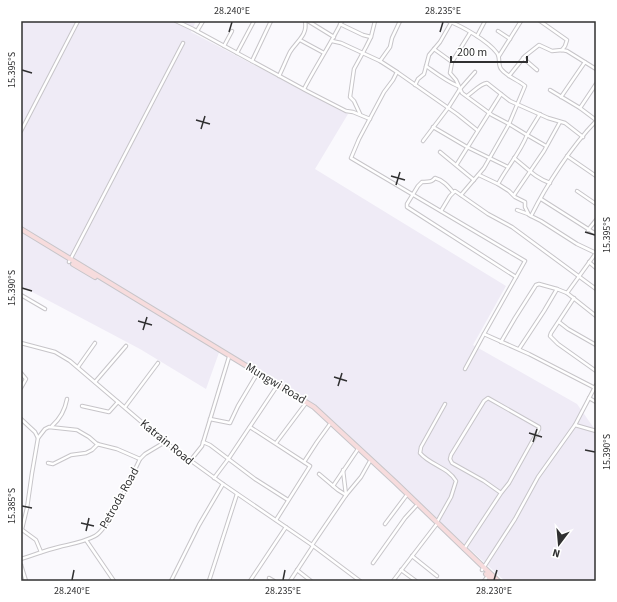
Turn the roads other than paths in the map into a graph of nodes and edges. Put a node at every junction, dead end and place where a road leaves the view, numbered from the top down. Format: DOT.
graph roads {
  1 [pos="78,21"];
  2 [pos="176,21"];
  3 [pos="202,21"];
  4 [pos="254,21"];
  5 [pos="271,21"];
  6 [pos="306,21"];
  7 [pos="375,21"];
  8 [pos="400,21"];
  9 [pos="450,21"];
  10 [pos="485,21"];
  11 [pos="521,21"];
  12 [pos="540,21"];
  13 [pos="341,22"];
  14 [pos="197,31"];
  15 [pos="232,31"];
  16 [pos="498,31"];
  17 [pos="470,33"];
  18 [pos="477,36"];
  19 [pos="334,37"];
  20 [pos="371,37"];
  21 [pos="510,39"];
  22 [pos="300,40"];
  23 [pos="332,41"];
  24 [pos="183,43"];
  25 [pos="224,46"];
  26 [pos="434,49"];
  27 [pos="562,50"];
  28 [pos="237,53"];
  29 [pos="324,53"];
  30 [pos="363,54"];
  31 [pos="498,56"];
  32 [pos="523,58"];
  33 [pos="252,61"];
  34 [pos="380,61"];
  35 [pos="452,62"];
  36 [pos="585,62"];
  37 [pos="426,66"];
  38 [pos="596,69"];
  39 [pos="537,70"];
  40 [pos="397,72"];
  41 [pos="475,72"];
  42 [pos="279,76"];
  43 [pos="510,76"];
  44 [pos="415,84"];
  45 [pos="596,84"];
  46 [pos="459,88"];
  47 [pos="304,89"];
  48 [pos="550,90"];
  49 [pos="501,94"];
  50 [pos="466,96"];
  51 [pos="561,97"];
  52 [pos="518,104"];
  53 [pos="448,108"];
  54 [pos="580,108"];
  55 [pos="489,113"];
  56 [pos="540,114"];
  57 [pos="360,115"];
  58 [pos="370,119"];
  59 [pos="596,120"];
  60 [pos="560,122"];
  61 [pos="509,124"];
  62 [pos="433,127"];
  63 [pos="477,130"];
  64 [pos="21,131"];
  65 [pos="527,135"];
  66 [pos="583,137"];
  67 [pos="423,141"];
  68 [pos="546,146"];
  69 [pos="467,147"];
  70 [pos="440,152"];
  71 [pos="567,156"];
  72 [pos="489,157"];
  73 [pos="514,158"];
  74 [pos="456,164"];
  75 [pos="508,166"];
  76 [pos="530,170"];
  77 [pos="479,175"];
  78 [pos="596,176"];
  79 [pos="474,180"];
  80 [pos="550,183"];
  81 [pos="498,184"];
  82 [pos="577,191"];
  83 [pos="453,192"];
  84 [pos="412,195"];
  85 [pos="461,195"];
  86 [pos="514,195"];
  87 [pos="540,199"];
  88 [pos="596,204"];
  89 [pos="517,210"];
  90 [pos="441,211"];
  91 [pos="530,215"];
  92 [pos="596,220"];
  93 [pos="21,229"];
  94 [pos="588,230"];
  95 [pos="21,233"];
  96 [pos="596,234"];
  97 [pos="596,252"];
  98 [pos="70,260"];
  99 [pos="589,262"];
  100 [pos="596,268"];
  101 [pos="579,276"];
  102 [pos="516,277"];
  103 [pos="557,289"];
  104 [pos="596,289"];
  105 [pos="567,293"];
  106 [pos="21,295"];
  107 [pos="574,298"];
  108 [pos="46,309"];
  109 [pos="596,316"];
  110 [pos="559,322"];
  111 [pos="484,334"];
  112 [pos="501,342"];
  113 [pos="95,343"];
  114 [pos="21,344"];
  115 [pos="596,345"];
  116 [pos="126,346"];
  117 [pos="519,349"];
  118 [pos="229,357"];
  119 [pos="158,363"];
  120 [pos="78,367"];
  121 [pos="465,369"];
  122 [pos="596,371"];
  123 [pos="21,373"];
  124 [pos="257,374"];
  125 [pos="95,382"];
  126 [pos="277,386"];
  127 [pos="595,386"];
  128 [pos="21,388"];
  129 [pos="67,398"];
  130 [pos="589,398"];
  131 [pos="118,402"];
  132 [pos="596,402"];
  133 [pos="306,403"];
  134 [pos="446,404"];
  135 [pos="82,406"];
  136 [pos="125,407"];
  137 [pos="210,419"];
  138 [pos="21,420"];
  139 [pos="330,424"];
  140 [pos="575,425"];
  141 [pos="52,426"];
  142 [pos="250,427"];
  143 [pos="596,431"];
  144 [pos="38,438"];
  145 [pos="165,442"];
  146 [pos="203,442"];
  147 [pos="98,444"];
  148 [pos="276,444"];
  149 [pos="358,449"];
  150 [pos="229,458"];
  151 [pos="140,459"];
  152 [pos="190,461"];
  153 [pos="370,461"];
  154 [pos="304,462"];
  155 [pos="48,463"];
  156 [pos="343,470"];
  157 [pos="319,474"];
  158 [pos="214,478"];
  159 [pos="223,484"];
  160 [pos="333,486"];
  161 [pos="501,493"];
  162 [pos="237,494"];
  163 [pos="346,495"];
  164 [pos="406,496"];
  165 [pos="288,500"];
  166 [pos="416,506"];
  167 [pos="276,520"];
  168 [pos="385,524"];
  169 [pos="437,524"];
  170 [pos="286,527"];
  171 [pos="21,529"];
  172 [pos="86,540"];
  173 [pos="313,545"];
  174 [pos="464,549"];
  175 [pos="41,552"];
  176 [pos="412,556"];
  177 [pos="21,559"];
  178 [pos="373,563"];
  179 [pos="21,565"];
  180 [pos="483,569"];
  181 [pos="297,570"];
  182 [pos="401,570"];
  183 [pos="437,576"];
  184 [pos="488,576"];
  185 [pos="269,578"];
  186 [pos="26,581"];
  187 [pos="114,581"];
  188 [pos="171,581"];
  189 [pos="209,581"];
  190 [pos="250,581"];
  191 [pos="274,581"];
  192 [pos="290,581"];
  193 [pos="311,581"];
  194 [pos="360,581"];
  195 [pos="394,581"];
  196 [pos="416,581"];
  197 [pos="484,581"];
  198 [pos="493,581"];
  199 [pos="498,581"];
  1 -- 64 [label="street"];
  2 -- 14 [label="street"];
  3 -- 14 [label="street"];
  4 -- 28 [label="street"];
  5 -- 33 [label="street"];
  6 -- 19 [label="street"];
  6 -- 22 [label="street"];
  7 -- 20 [label="street"];
  8 -- 34 [label="street"];
  9 -- 17 [label="street"];
  9 -- 26 [label="street"];
  10 -- 18 [label="street"];
  11 -- 21 [label="street"];
  12 -- 27 [label="street"];
  13 -- 19 [label="street"];
  13 -- 20 [label="street"];
  14 -- 25 [label="street"];
  15 -- 25 [label="street"];
  16 -- 21 [label="street"];
  17 -- 18 [label="street"];
  17 -- 35 [label="street"];
  18 -- 31 [label="street"];
  19 -- 23 [label="street"];
  20 -- 30 [label="street"];
  21 -- 31 [label="street"];
  22 -- 29 [label="street"];
  22 -- 42 [label="street"];
  23 -- 29 [label="street"];
  23 -- 30 [label="street"];
  24 -- 98 [label="street"];
  25 -- 28 [label="street"];
  26 -- 35 [label="street"];
  26 -- 37 [label="street"];
  27 -- 32 [label="street"];
  27 -- 36 [label="street"];
  28 -- 33 [label="street"];
  29 -- 47 [label="street"];
  30 -- 34 [label="street"];
  30 -- 57 [label="street"];
  31 -- 43 [label="street"];
  32 -- 39 [label="street"];
  32 -- 43 [label="street"];
  33 -- 42 [label="street"];
  34 -- 40 [label="street"];
  35 -- 46 [label="street"];
  36 -- 38 [label="street"];
  36 -- 51 [label="street"];
  37 -- 44 [label="street"];
  37 -- 46 [label="street"];
  40 -- 44 [label="street"];
  40 -- 58 [label="street"];
  41 -- 46 [label="street"];
  42 -- 47 [label="street"];
  43 -- 52 [label="street"];
  44 -- 53 [label="street"];
  45 -- 54 [label="street"];
  46 -- 50 [label="street"];
  46 -- 53 [label="street"];
  47 -- 57 [label="street"];
  48 -- 51 [label="street"];
  49 -- 50 [label="street"];
  49 -- 52 [label="street"];
  49 -- 55 [label="street"];
  50 -- 55 [label="street"];
  51 -- 54 [label="street"];
  52 -- 56 [label="street"];
  52 -- 61 [label="street"];
  53 -- 62 [label="street"];
  53 -- 63 [label="street"];
  54 -- 59 [label="street"];
  55 -- 61 [label="street"];
  55 -- 63 [label="street"];
  56 -- 60 [label="street"];
  56 -- 65 [label="street"];
  57 -- 58 [label="street"];
  58 -- 84 [label="street"];
  59 -- 66 [label="street"];
  60 -- 66 [label="street"];
  60 -- 68 [label="street"];
  61 -- 65 [label="street"];
  61 -- 72 [label="street"];
  62 -- 67 [label="street"];
  62 -- 69 [label="street"];
  63 -- 69 [label="street"];
  65 -- 68 [label="street"];
  65 -- 73 [label="street"];
  66 -- 71 [label="street"];
  68 -- 76 [label="street"];
  69 -- 72 [label="street"];
  69 -- 74 [label="street"];
  70 -- 74 [label="street"];
  71 -- 78 [label="street"];
  71 -- 80 [label="street"];
  72 -- 75 [label="street"];
  72 -- 77 [label="street"];
  73 -- 75 [label="street"];
  73 -- 76 [label="street"];
  74 -- 79 [label="street"];
  75 -- 81 [label="street"];
  76 -- 80 [label="street"];
  76 -- 86 [label="street"];
  77 -- 79 [label="street"];
  77 -- 81 [label="street"];
  79 -- 85 [label="street"];
  80 -- 87 [label="street"];
  81 -- 86 [label="street"];
  82 -- 88 [label="street"];
  83 -- 84 [label="street"];
  83 -- 85 [label="street"];
  83 -- 90 [label="street"];
  84 -- 90 [label="street"];
  84 -- 102 [label="street"];
  85 -- 101 [label="street"];
  86 -- 91 [label="street"];
  87 -- 91 [label="street"];
  87 -- 94 [label="street"];
  89 -- 91 [label="street"];
  90 -- 102 [label="street"];
  91 -- 97 [label="street"];
  92 -- 94 [label="street"];
  93 -- 98 [label="main road, Mungwi Road"];
  94 -- 96 [label="street"];
  95 -- 98 [label="main road, Mungwi Road"];
  97 -- 99 [label="street"];
  98 -- 118 [label="main road, Mungwi Road"];
  98 -- 169 [label="main road, Mungwi Road"];
  99 -- 100 [label="street"];
  99 -- 101 [label="street"];
  101 -- 104 [label="street"];
  101 -- 105 [label="street"];
  102 -- 111 [label="street"];
  103 -- 105 [label="street"];
  103 -- 112 [label="street"];
  103 -- 117 [label="street"];
  105 -- 107 [label="street"];
  106 -- 108 [label="street"];
  107 -- 109 [label="street"];
  107 -- 110 [label="street"];
  110 -- 115 [label="street"];
  110 -- 122 [label="street"];
  111 -- 112 [label="street"];
  111 -- 121 [label="street"];
  112 -- 117 [label="street"];
  113 -- 120 [label="street"];
  114 -- 120 [label="street, Katrain Road"];
  116 -- 125 [label="street"];
  117 -- 127 [label="street"];
  118 -- 124 [label="main road, Mungwi Road"];
  118 -- 137 [label="street"];
  119 -- 136 [label="street"];
  120 -- 125 [label="street, Katrain Road"];
  123 -- 128 [label="street"];
  124 -- 126 [label="main road, Mungwi Road"];
  124 -- 137 [label="street"];
  125 -- 131 [label="street, Katrain Road"];
  126 -- 133 [label="main road, Mungwi Road"];
  126 -- 142 [label="street"];
  127 -- 130 [label="street"];
  129 -- 141 [label="street"];
  130 -- 132 [label="street"];
  130 -- 140 [label="street"];
  131 -- 135 [label="street"];
  131 -- 136 [label="street, Katrain Road"];
  133 -- 139 [label="main road, Mungwi Road"];
  133 -- 148 [label="street"];
  134 -- 169 [label="street"];
  136 -- 145 [label="street, Katrain Road"];
  137 -- 146 [label="street"];
  138 -- 144 [label="street"];
  139 -- 149 [label="main road, Mungwi Road"];
  139 -- 154 [label="street"];
  140 -- 143 [label="street"];
  140 -- 180 [label="street"];
  141 -- 144 [label="street"];
  141 -- 147 [label="street"];
  142 -- 148 [label="street"];
  142 -- 150 [label="street"];
  144 -- 171 [label="street"];
  145 -- 151 [label="street, Petroda Road"];
  145 -- 152 [label="street, Katrain Road"];
  146 -- 150 [label="street"];
  146 -- 152 [label="street"];
  147 -- 151 [label="street"];
  147 -- 155 [label="street"];
  148 -- 154 [label="street"];
  149 -- 153 [label="main road, Mungwi Road"];
  149 -- 156 [label="street"];
  150 -- 158 [label="street"];
  150 -- 165 [label="street"];
  151 -- 172 [label="street, Petroda Road"];
  152 -- 158 [label="street, Katrain Road"];
  153 -- 163 [label="street"];
  153 -- 164 [label="main road, Mungwi Road"];
  154 -- 165 [label="street"];
  156 -- 160 [label="street"];
  156 -- 163 [label="street"];
  157 -- 160 [label="street"];
  158 -- 159 [label="street, Katrain Road"];
  159 -- 162 [label="street, Katrain Road"];
  159 -- 188 [label="street"];
  160 -- 163 [label="street"];
  161 -- 161 [label="street"];
  161 -- 174 [label="street"];
  162 -- 167 [label="street, Katrain Road"];
  162 -- 189 [label="street"];
  163 -- 173 [label="street"];
  164 -- 166 [label="main road, Mungwi Road"];
  164 -- 168 [label="street"];
  165 -- 167 [label="street"];
  166 -- 169 [label="main road, Mungwi Road"];
  166 -- 178 [label="street"];
  167 -- 170 [label="street, Katrain Road"];
  169 -- 174 [label="main road, Mungwi Road"];
  169 -- 176 [label="street"];
  169 -- 180 [label="main road, Mungwi Road"];
  170 -- 173 [label="street, Katrain Road"];
  170 -- 190 [label="street"];
  171 -- 175 [label="street"];
  172 -- 175 [label="street, Petroda Road"];
  172 -- 187 [label="street"];
  173 -- 181 [label="street"];
  173 -- 194 [label="street, Katrain Road"];
  174 -- 180 [label="main road, Mungwi Road"];
  175 -- 177 [label="street, Petroda Road"];
  176 -- 182 [label="street"];
  176 -- 183 [label="street"];
  179 -- 186 [label="street"];
  180 -- 184 [label="main road, Mungwi Road"];
  180 -- 199 [label="main road, Mungwi Road"];
  181 -- 192 [label="street"];
  181 -- 193 [label="street"];
  182 -- 195 [label="street"];
  182 -- 196 [label="street"];
  184 -- 197 [label="street"];
  184 -- 198 [label="main road, Mungwi Road"];
  185 -- 191 [label="street"];
}
